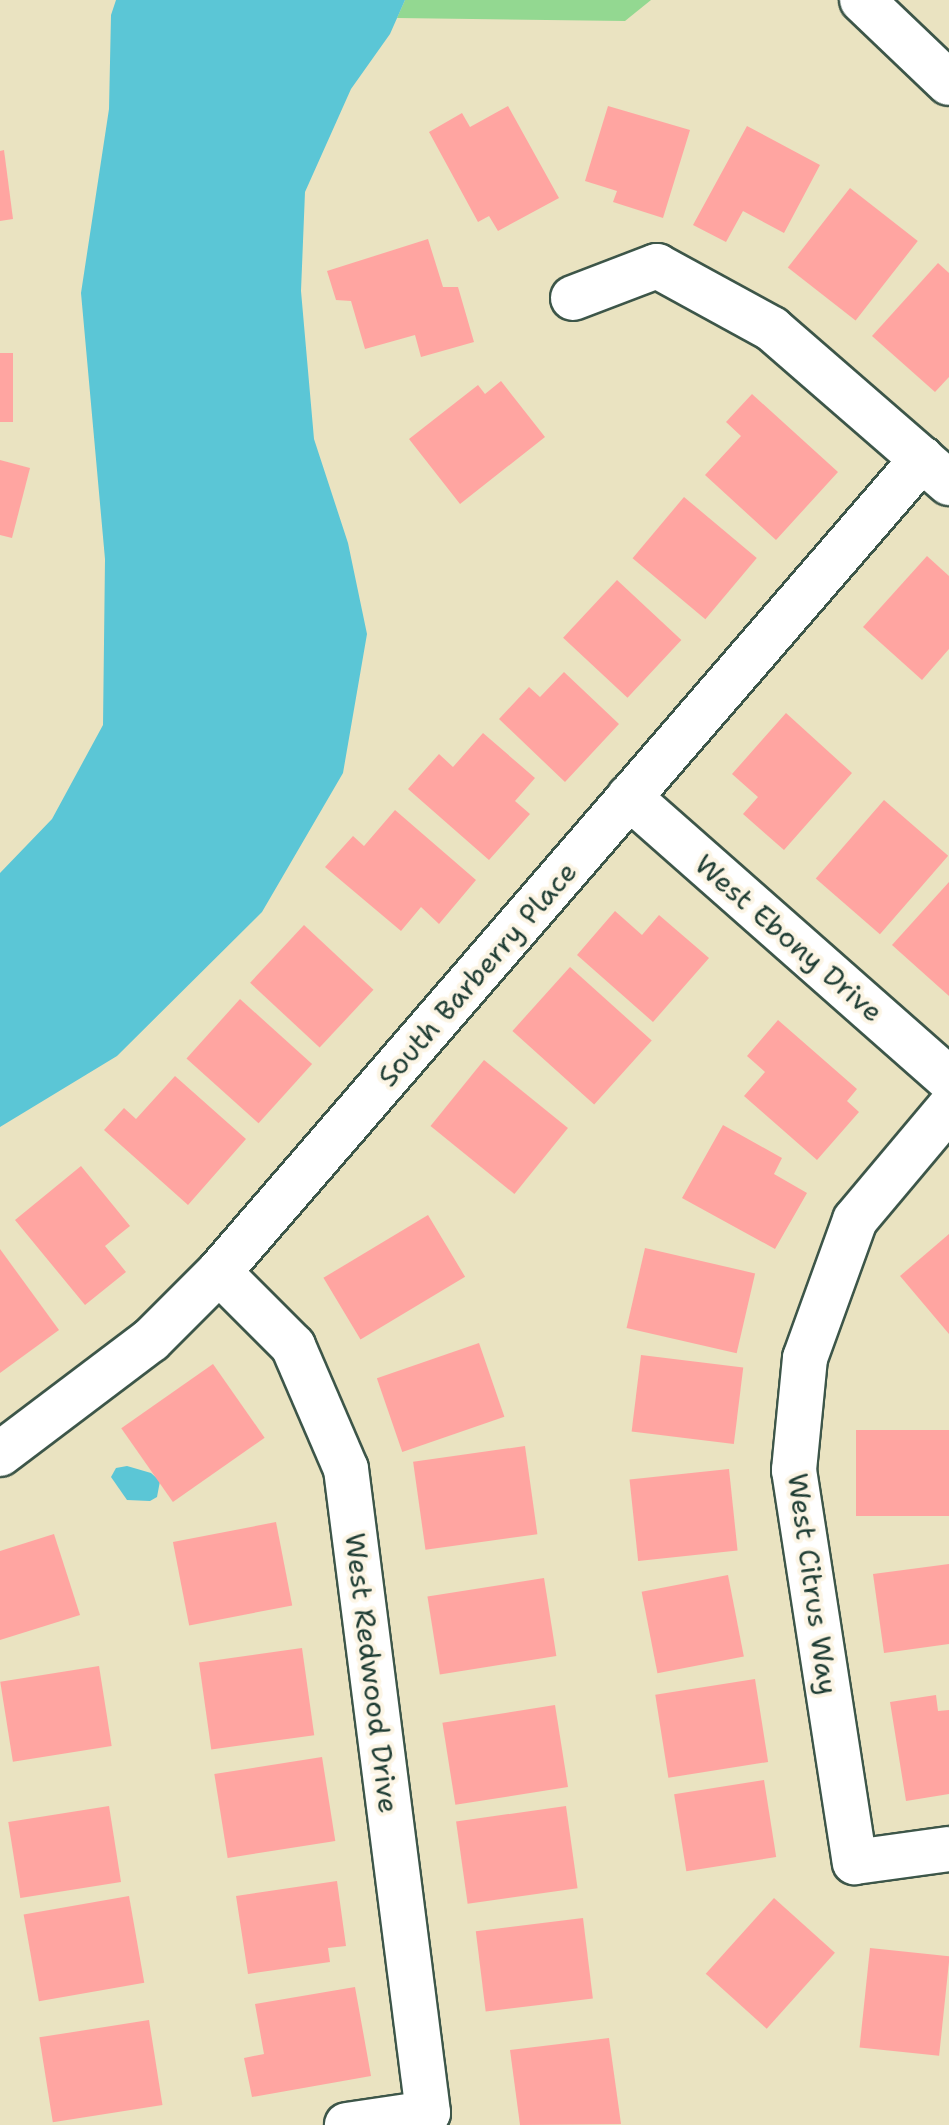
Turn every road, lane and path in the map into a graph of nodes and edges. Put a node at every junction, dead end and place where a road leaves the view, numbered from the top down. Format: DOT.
graph roads {
  1 [pos="862,0"];
  2 [pos="949,83"];
  3 [pos="573,298"];
  4 [pos="936,471"];
  5 [pos="629,797"];
  6 [pos="949,1079"];
  7 [pos="949,1108"];
  8 [pos="219,1272"];
  9 [pos="0,1454"];
  10 [pos="949,1849"];
  11 [pos="347,2125"];
  1 -- 2 [label="street"];
  3 -- 4 [label="street"];
  4 -- 5 [label="street, South Barberry Place"];
  5 -- 6 [label="street, West Ebony Drive"];
  5 -- 8 [label="street, South Barberry Place"];
  7 -- 10 [label="street, West Citrus Way"];
  8 -- 9 [label="street, South Barberry Place"];
  8 -- 11 [label="street, West Redwood Drive"];
}
